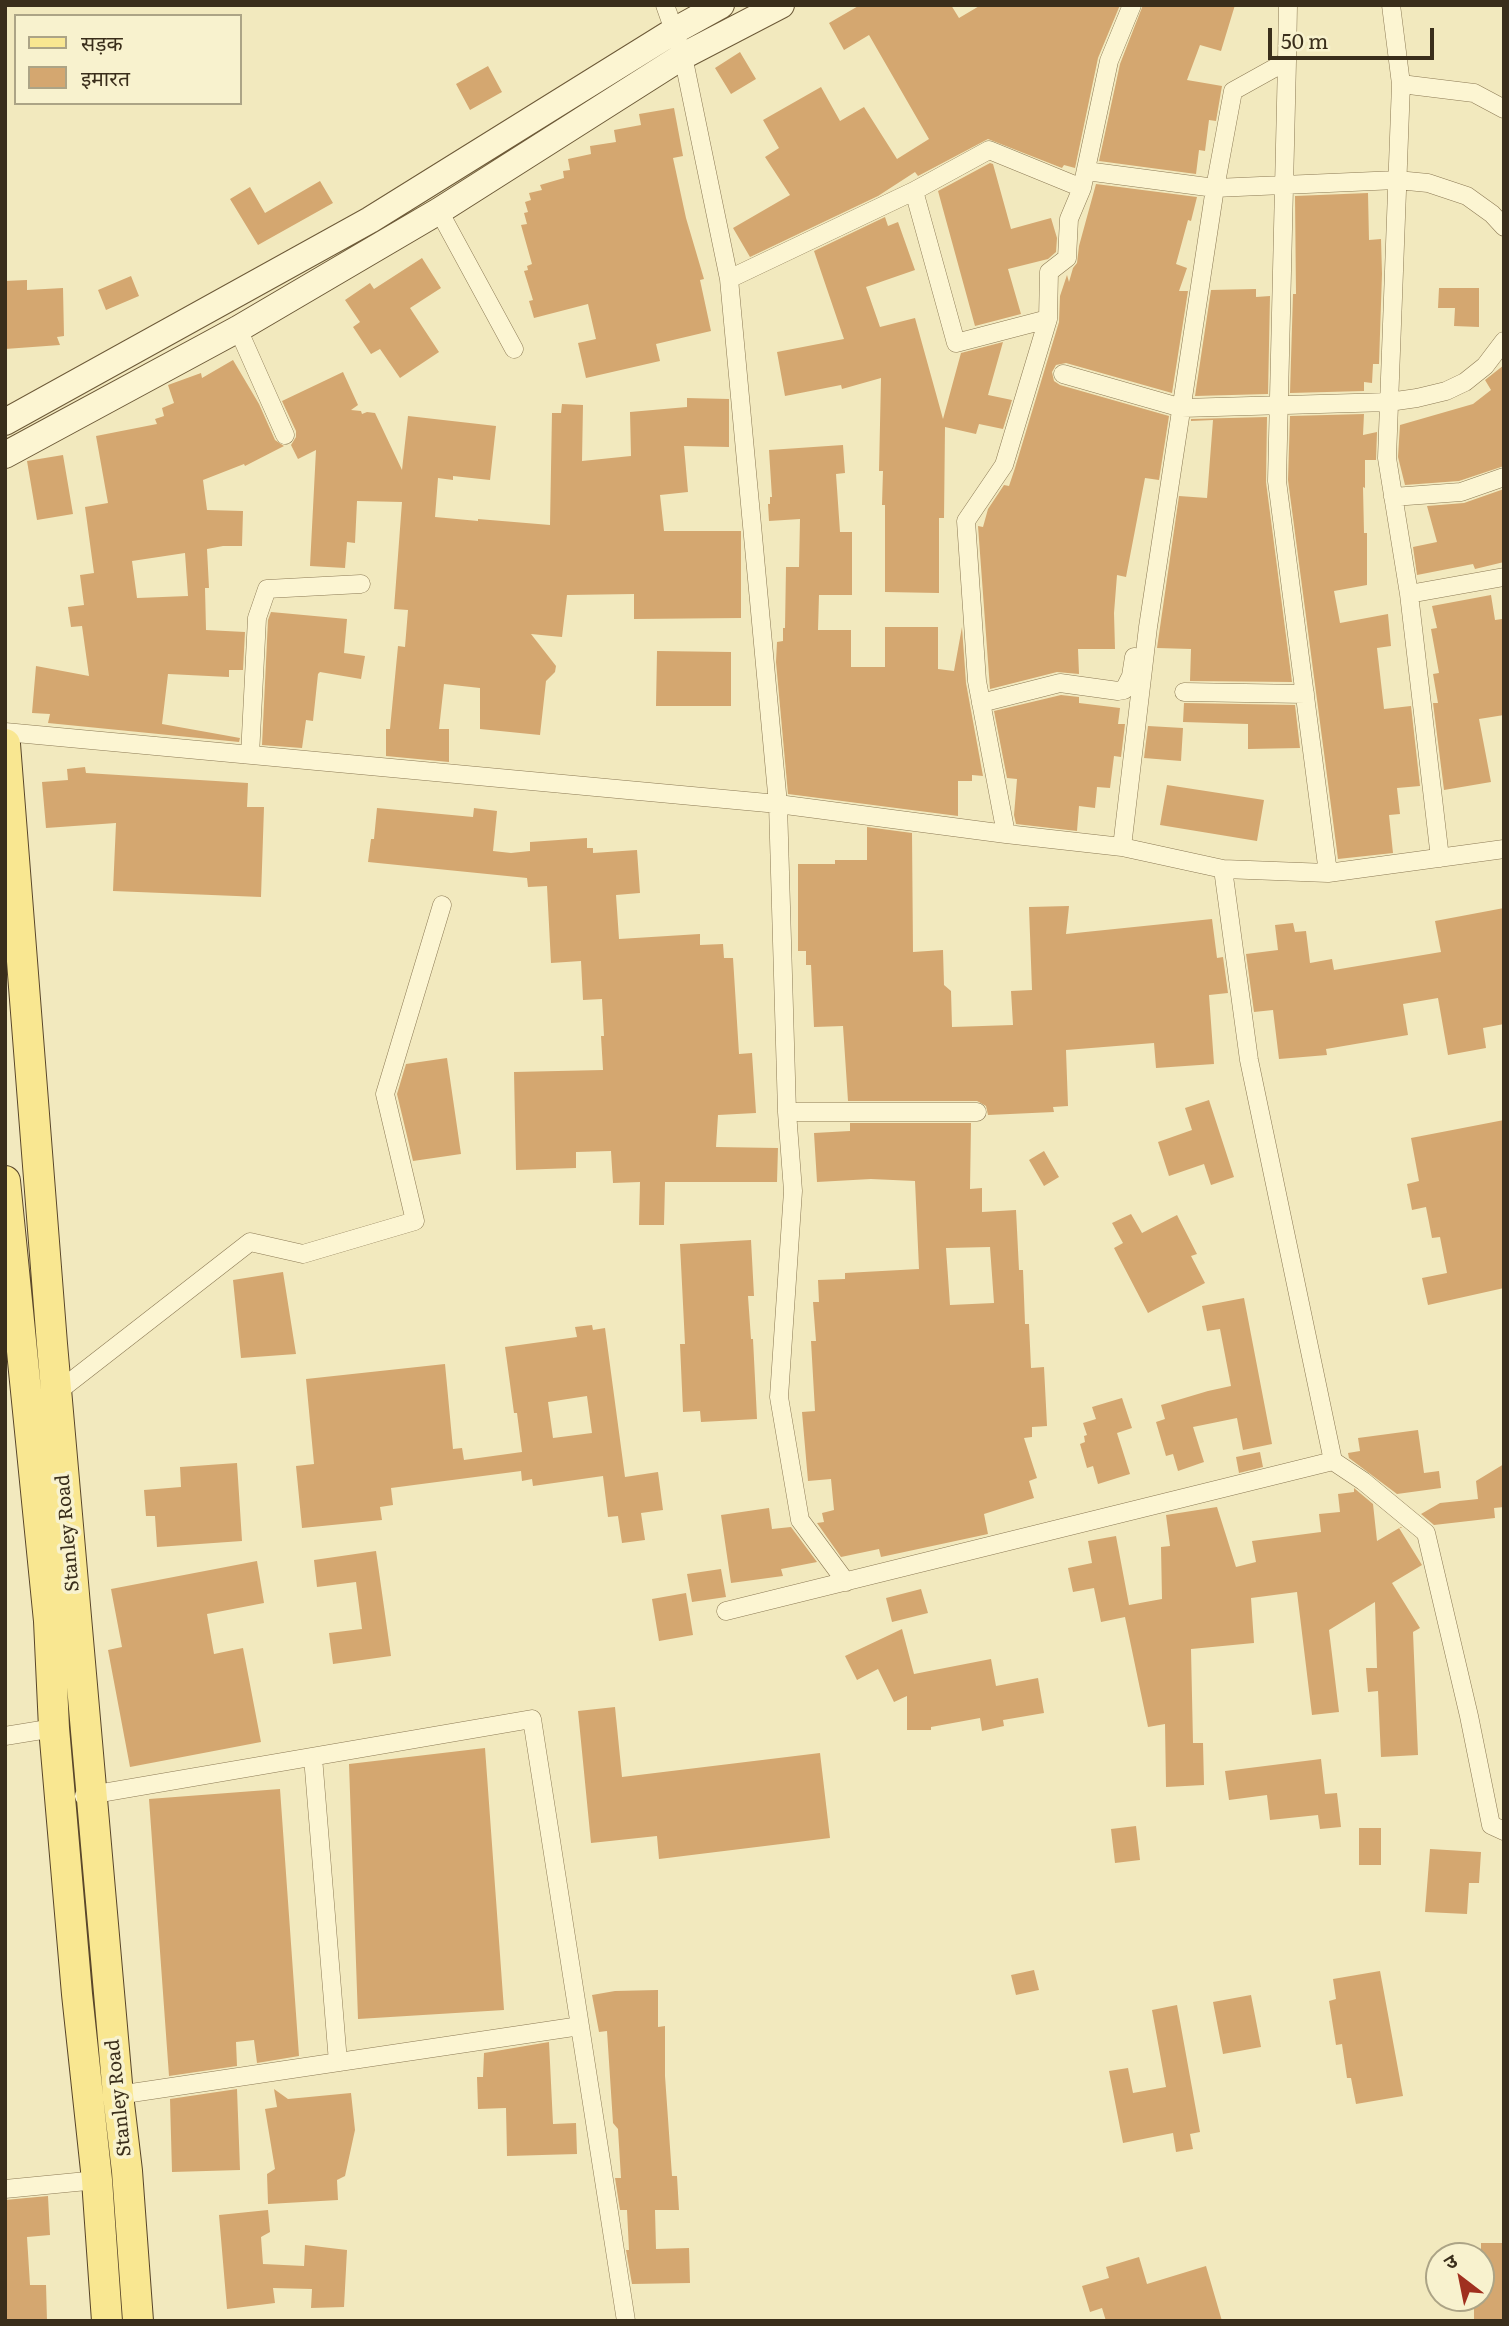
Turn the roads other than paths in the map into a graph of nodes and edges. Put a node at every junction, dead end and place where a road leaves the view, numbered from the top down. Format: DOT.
graph roads {
  1 [pos="665,5"];
  2 [pos="721,5"];
  3 [pos="781,5"];
  4 [pos="1132,5"];
  5 [pos="1288,5"];
  6 [pos="1391,5"];
  7 [pos="674,31"];
  8 [pos="683,56"];
  9 [pos="1287,61"];
  10 [pos="1401,83"];
  11 [pos="1504,109"];
  12 [pos="1084,180"];
  13 [pos="1397,180"];
  14 [pos="1284,186"];
  15 [pos="1215,188"];
  16 [pos="914,191"];
  17 [pos="439,211"];
  18 [pos="1504,227"];
  19 [pos="729,279"];
  20 [pos="1048,319"];
  21 [pos="237,330"];
  22 [pos="1504,341"];
  23 [pos="514,349"];
  24 [pos="1063,374"];
  25 [pos="1389,402"];
  26 [pos="1279,404"];
  27 [pos="1182,408"];
  28 [pos="5,422"];
  29 [pos="285,435"];
  30 [pos="5,455"];
  31 [pos="1504,477"];
  32 [pos="1160,487"];
  33 [pos="1393,497"];
  34 [pos="1504,577"];
  35 [pos="361,584"];
  36 [pos="1409,594"];
  37 [pos="1184,692"];
  38 [pos="1305,694"];
  39 [pos="981,703"];
  40 [pos="5,732"];
  41 [pos="5,744"];
  42 [pos="250,755"];
  43 [pos="778,804"];
  44 [pos="1006,834"];
  45 [pos="1122,847"];
  46 [pos="1504,849"];
  47 [pos="1440,858"];
  48 [pos="1223,869"];
  49 [pos="1328,873"];
  50 [pos="442,905"];
  51 [pos="787,1112"];
  52 [pos="977,1112"];
  53 [pos="5,1181"];
  54 [pos="13,1341"];
  55 [pos="56,1393"];
  56 [pos="1333,1461"];
  57 [pos="846,1582"];
  58 [pos="726,1611"];
  59 [pos="54,1728"];
  60 [pos="5,1736"];
  61 [pos="313,1757"];
  62 [pos="76,1796"];
  63 [pos="1504,1831"];
  64 [pos="580,2026"];
  65 [pos="338,2062"];
  66 [pos="118,2095"];
  67 [pos="97,2180"];
  68 [pos="5,2189"];
  69 [pos="107,2321"];
  70 [pos="138,2321"];
  71 [pos="626,2321"];
  1 -- 7 [label="street"];
  2 -- 7 [label="main road"];
  3 -- 8 [label="main road"];
  4 -- 12 [label="street"];
  5 -- 9 [label="street"];
  6 -- 10 [label="street"];
  7 -- 8 [label="street"];
  7 -- 28 [label="main road"];
  8 -- 17 [label="main road"];
  8 -- 19 [label="street"];
  9 -- 14 [label="street"];
  9 -- 15 [label="street"];
  10 -- 11 [label="street"];
  10 -- 13 [label="street"];
  12 -- 15 [label="street"];
  12 -- 16 [label="street"];
  12 -- 20 [label="street"];
  13 -- 14 [label="street"];
  13 -- 18 [label="street"];
  13 -- 25 [label="street"];
  14 -- 15 [label="street"];
  14 -- 26 [label="street"];
  15 -- 27 [label="street"];
  16 -- 19 [label="street"];
  16 -- 20 [label="street"];
  17 -- 21 [label="main road"];
  17 -- 23 [label="street"];
  19 -- 43 [label="street"];
  20 -- 39 [label="street"];
  21 -- 29 [label="street"];
  21 -- 30 [label="main road"];
  22 -- 25 [label="street"];
  24 -- 27 [label="street"];
  25 -- 26 [label="street"];
  25 -- 33 [label="street"];
  26 -- 27 [label="street"];
  26 -- 38 [label="street"];
  27 -- 45 [label="street"];
  31 -- 33 [label="street"];
  32 -- 39 [label="street"];
  33 -- 36 [label="street"];
  34 -- 36 [label="street"];
  35 -- 42 [label="street"];
  36 -- 47 [label="street"];
  37 -- 38 [label="street"];
  38 -- 49 [label="street"];
  39 -- 44 [label="street"];
  40 -- 42 [label="street"];
  41 -- 55 [label="main road, Stanley Road"];
  42 -- 43 [label="street"];
  43 -- 44 [label="street"];
  43 -- 51 [label="street"];
  44 -- 45 [label="street"];
  45 -- 48 [label="street"];
  46 -- 47 [label="street"];
  47 -- 49 [label="street"];
  48 -- 49 [label="street"];
  48 -- 56 [label="street"];
  50 -- 55 [label="street"];
  51 -- 52 [label="street"];
  51 -- 57 [label="street"];
  53 -- 54 [label="main road, Stanley Road"];
  54 -- 59 [label="main road, Stanley Road"];
  55 -- 62 [label="main road, Stanley Road"];
  56 -- 57 [label="street"];
  56 -- 63 [label="street"];
  57 -- 58 [label="street"];
  59 -- 60 [label="street"];
  59 -- 62 [label="main road, Stanley Road"];
  61 -- 62 [label="street"];
  61 -- 64 [label="street"];
  61 -- 65 [label="street"];
  62 -- 66 [label="main road, Stanley Road"];
  62 -- 67 [label="main road, Stanley Road"];
  64 -- 65 [label="street"];
  64 -- 71 [label="street"];
  65 -- 66 [label="street"];
  66 -- 70 [label="main road, Stanley Road"];
  67 -- 68 [label="street"];
  67 -- 69 [label="main road, Stanley Road"];
}
